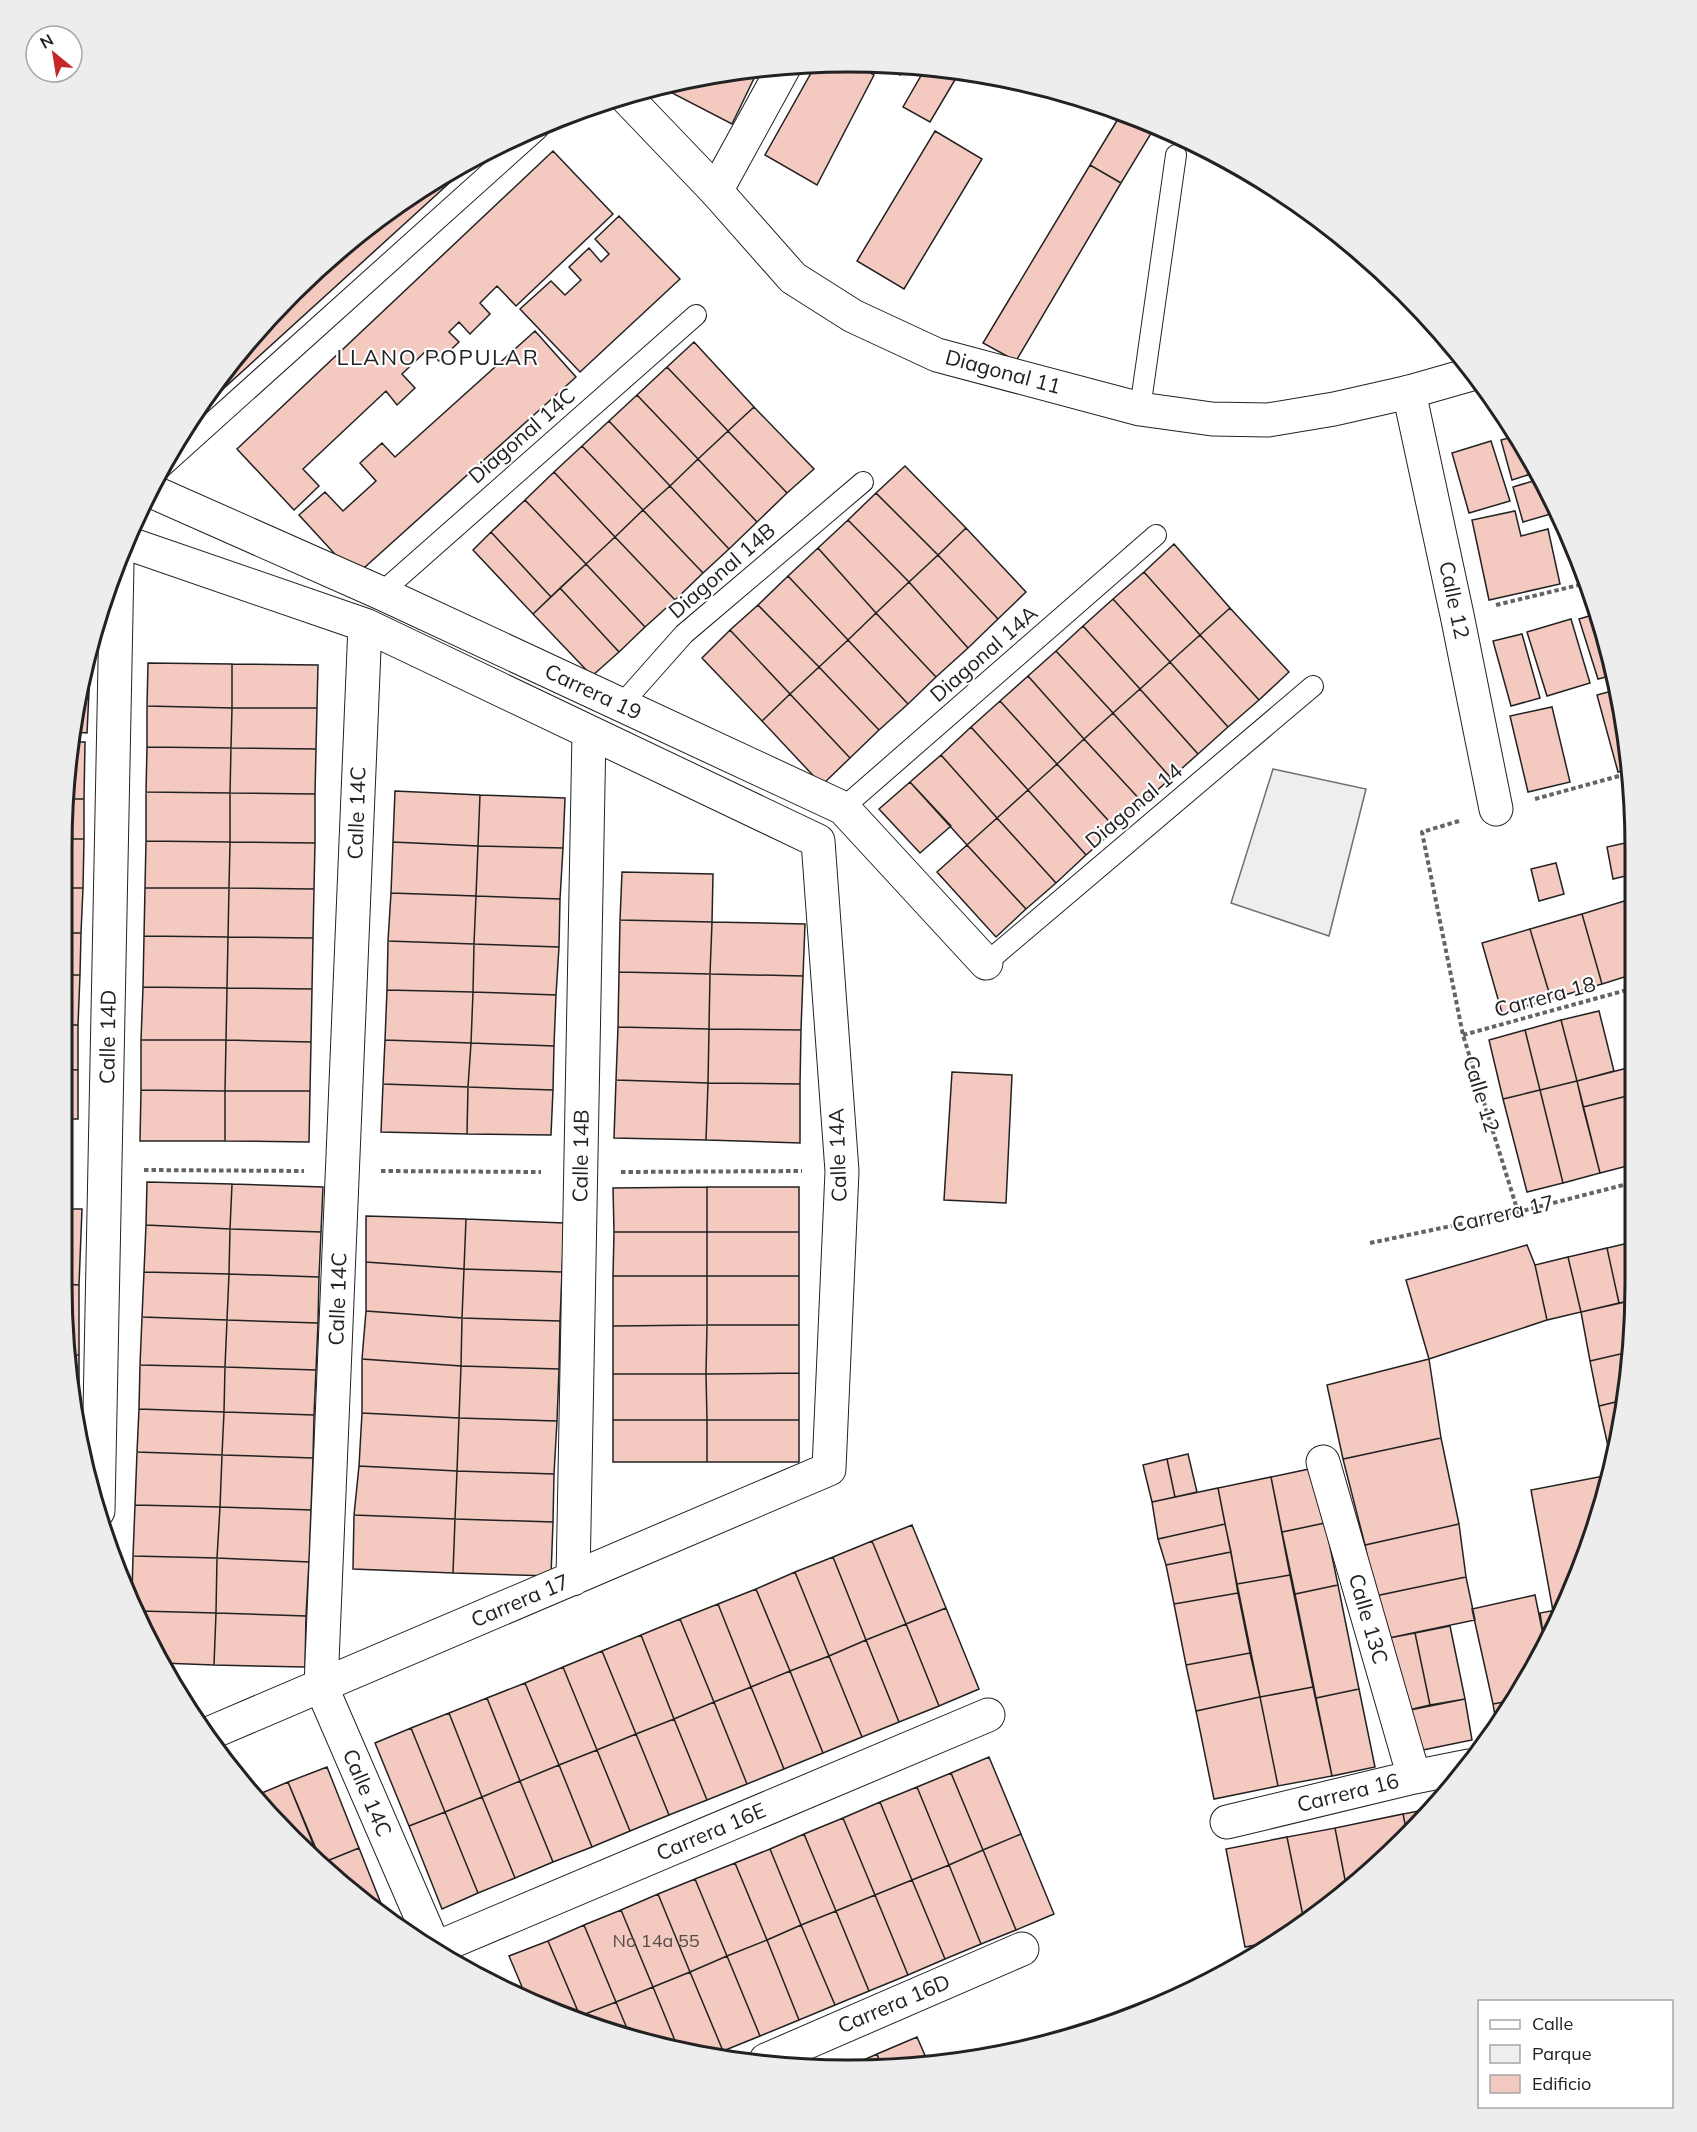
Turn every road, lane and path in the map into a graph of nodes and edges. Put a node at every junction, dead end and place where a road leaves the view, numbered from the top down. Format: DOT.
graph roads {
  1 [pos="779,76"];
  2 [pos="631,103"];
  3 [pos="520,145"];
  4 [pos="1176,155"];
  5 [pos="716,191"];
  6 [pos="696,315"];
  7 [pos="1465,376"];
  8 [pos="1409,392"];
  9 [pos="1140,409"];
  10 [pos="184,447"];
  11 [pos="863,482"];
  12 [pos="158,494"];
  13 [pos="1156,536"];
  14 [pos="134,545"];
  15 [pos="1579,585"];
  16 [pos="117,590"];
  17 [pos="381,593"];
  18 [pos="1457,615"];
  19 [pos="365,625"];
  20 [pos="1313,686"];
  21 [pos="621,705"];
  22 [pos="589,733"];
  23 [pos="1621,775"];
  24 [pos="843,808"];
  25 [pos="1496,809"];
  26 [pos="1422,832"];
  27 [pos="986,963"];
  28 [pos="1625,990"];
  29 [pos="1463,1035"];
  30 [pos="106,1169"];
  31 [pos="344,1171"];
  32 [pos="842,1171"];
  33 [pos="581,1172"];
  34 [pos="1625,1185"];
  35 [pos="1518,1212"];
  36 [pos="1370,1243"];
  37 [pos="1323,1462"];
  38 [pos="829,1469"];
  39 [pos="99,1486"];
  40 [pos="573,1579"];
  41 [pos="321,1686"];
  42 [pos="988,1715"];
  43 [pos="214,1731"];
  44 [pos="1454,1769"];
  45 [pos="1414,1777"];
  46 [pos="1227,1822"];
  47 [pos="429,1936"];
  48 [pos="443,1945"];
  49 [pos="1022,1949"];
  50 [pos="776,2056"];
  1 -- 5 [label="street"];
  2 -- 5 [label="street, Diagonal 11"];
  3 -- 10 [label="lane"];
  4 -- 9 [label="lane"];
  5 -- 9 [label="street, Diagonal 11"];
  6 -- 17 [label="lane, Diagonal 14C"];
  7 -- 8 [label="street, Diagonal 11"];
  8 -- 9 [label="street, Diagonal 11"];
  8 -- 18 [label="street, Calle 12"];
  11 -- 21 [label="lane, Diagonal 14B"];
  12 -- 17 [label="street, Carrera 19"];
  13 -- 24 [label="lane, Diagonal 14A"];
  14 -- 19 [label="street"];
  15 -- 18 [label="path"];
  16 -- 30 [label="street, Calle 14D"];
  17 -- 21 [label="street, Carrera 19"];
  18 -- 25 [label="street, Calle 12"];
  19 -- 22 [label="street"];
  19 -- 31 [label="street, Calle 14C"];
  20 -- 27 [label="lane, Diagonal 14"];
  21 -- 24 [label="street, Carrera 19"];
  22 -- 32 [label="street, Calle 14A"];
  22 -- 33 [label="street, Calle 14B"];
  23 -- 25 [label="path"];
  24 -- 27 [label="street, Carrera 19"];
  26 -- 29 [label="path, Calle 12"];
  28 -- 29 [label="path, Carrera 18"];
  29 -- 35 [label="path, Calle 12"];
  30 -- 31 [label="path"];
  30 -- 39 [label="street, Calle 14D"];
  31 -- 33 [label="path"];
  31 -- 41 [label="street, Calle 14C"];
  32 -- 33 [label="path"];
  32 -- 38 [label="street, Calle 14A"];
  33 -- 40 [label="street, Calle 14B"];
  34 -- 35 [label="path, Carrera 17"];
  35 -- 36 [label="path, Carrera 17"];
  37 -- 45 [label="street, Calle 13C"];
  38 -- 40 [label="street, Carrera 17"];
  40 -- 41 [label="street, Carrera 17"];
  41 -- 43 [label="street, Carrera 17"];
  41 -- 47 [label="street, Calle 14C"];
  42 -- 48 [label="street, Carrera 16E"];
  44 -- 45 [label="street, Carrera 16"];
  45 -- 46 [label="street, Carrera 16"];
  49 -- 50 [label="street, Carrera 16D"];
}
